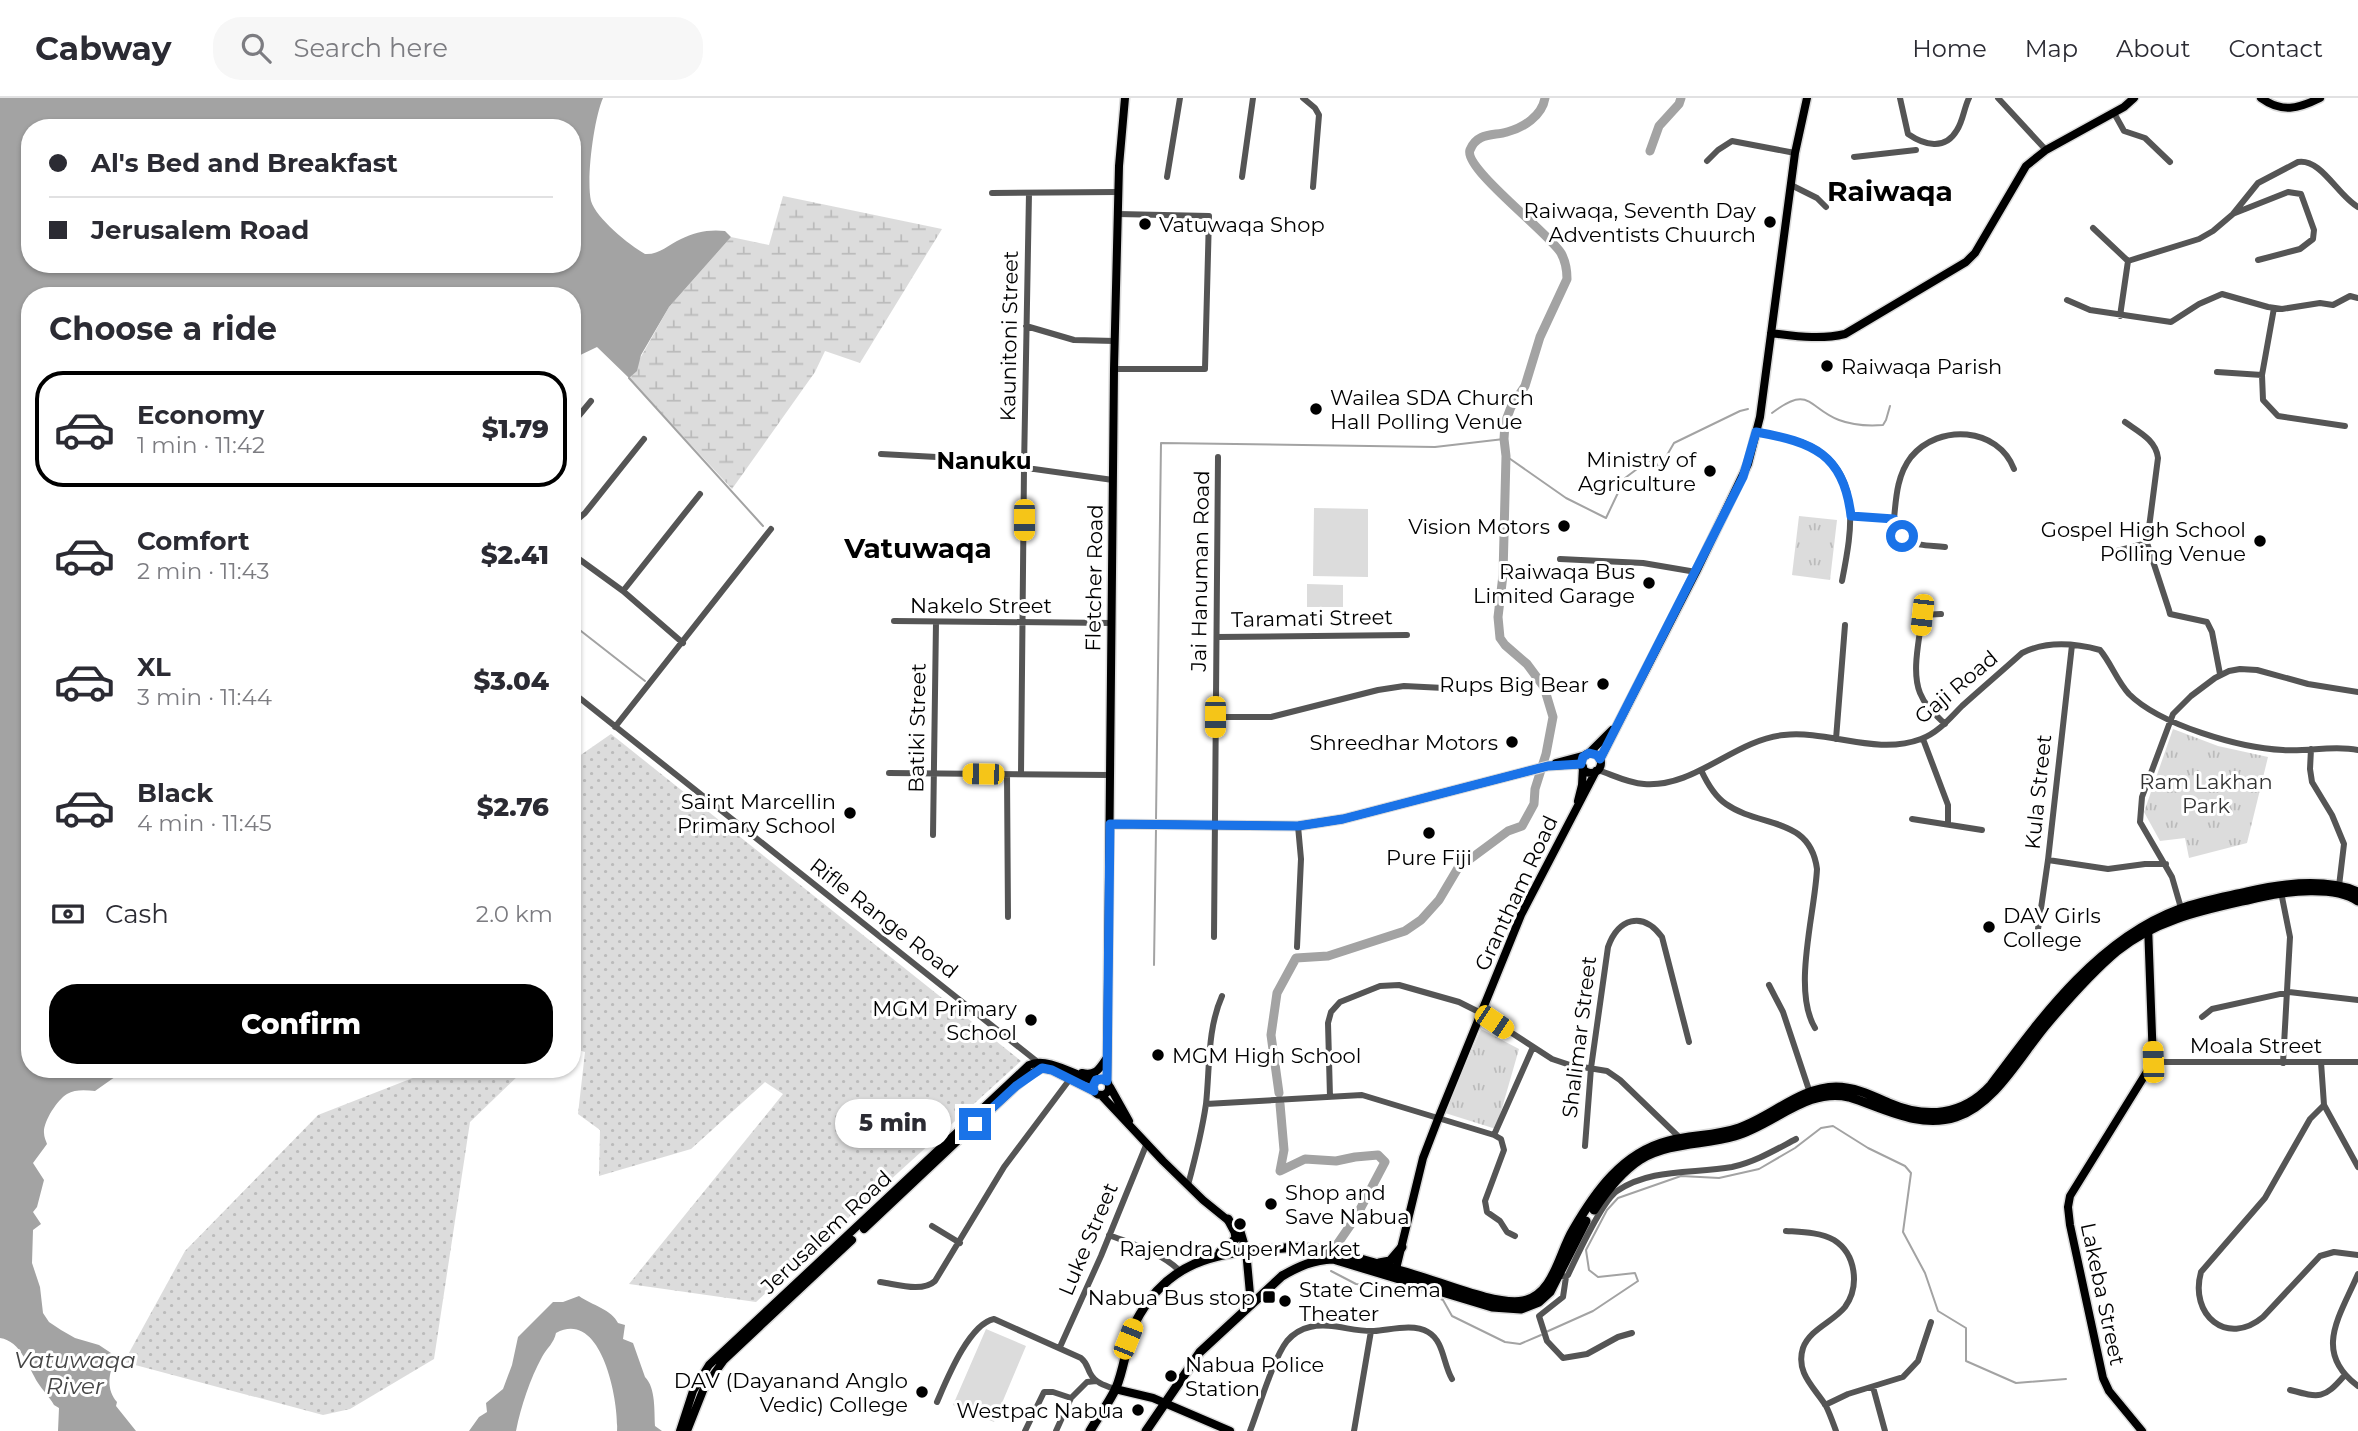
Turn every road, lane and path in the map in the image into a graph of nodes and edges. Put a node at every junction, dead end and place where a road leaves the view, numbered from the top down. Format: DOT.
graph roads {
  1 [pos="1125,98"];
  2 [pos="1180,98"];
  3 [pos="1253,98"];
  4 [pos="1303,98"];
  5 [pos="1807,98"];
  6 [pos="1900,98"];
  7 [pos="1969,98"];
  8 [pos="1998,98"];
  9 [pos="2013,98"];
  10 [pos="2134,98"];
  11 [pos="2261,98"];
  12 [pos="2320,98"];
  13 [pos="2006,105"];
  14 [pos="2114,113"];
  15 [pos="1916,150"];
  16 [pos="2046,150"];
  17 [pos="1795,153"];
  18 [pos="1854,157"];
  19 [pos="1707,161"];
  20 [pos="2171,162"];
  21 [pos="1167,177"];
  22 [pos="1242,177"];
  23 [pos="1791,185"];
  24 [pos="1313,187"];
  25 [pos="992,192"];
  26 [pos="1118,192"];
  27 [pos="1029,193"];
  28 [pos="2358,207"];
  29 [pos="1826,208"];
  30 [pos="1118,214"];
  31 [pos="2233,214"];
  32 [pos="2093,228"];
  33 [pos="2258,260"];
  34 [pos="2128,261"];
  35 [pos="2358,298"];
  36 [pos="2067,300"];
  37 [pos="2274,308"];
  38 [pos="2120,316"];
  39 [pos="1027,326"];
  40 [pos="1771,333"];
  41 [pos="1115,341"];
  42 [pos="1114,369"];
  43 [pos="2217,372"];
  44 [pos="2262,375"];
  45 [pos="591,401"];
  46 [pos="581,413"];
  47 [pos="2125,422"];
  48 [pos="2345,426"];
  49 [pos="1756,432"];
  50 [pos="644,439"];
  51 [pos="881,454"];
  52 [pos="1218,457"];
  53 [pos="1024,468"];
  54 [pos="2014,470"];
  55 [pos="1113,480"];
  56 [pos="700,494"];
  57 [pos="1851,516"];
  58 [pos="581,518"];
  59 [pos="1894,519"];
  60 [pos="771,529"];
  61 [pos="2147,543"];
  62 [pos="1945,547"];
  63 [pos="2117,551"];
  64 [pos="1560,559"];
  65 [pos="581,561"];
  66 [pos="1696,572"];
  67 [pos="1842,581"];
  68 [pos="623,591"];
  69 [pos="1941,614"];
  70 [pos="894,621"];
  71 [pos="936,622"];
  72 [pos="1024,622"];
  73 [pos="1111,623"];
  74 [pos="1845,625"];
  75 [pos="1407,635"];
  76 [pos="1217,637"];
  77 [pos="683,643"];
  78 [pos="2072,645"];
  79 [pos="2220,674"];
  80 [pos="1444,688"];
  81 [pos="2358,692"];
  82 [pos="581,699"];
  83 [pos="1215,717"];
  84 [pos="2170,720"];
  85 [pos="1619,723"];
  86 [pos="1945,724"];
  87 [pos="615,727"];
  88 [pos="1836,739"];
  89 [pos="1923,739"];
  90 [pos="2311,749"];
  91 [pos="2358,750"];
  92 [pos="1587,754"];
  93 [pos="1551,765"];
  94 [pos="1599,765"];
  95 [pos="1582,766"];
  96 [pos="1701,770"];
  97 [pos="889,773"];
  98 [pos="934,774"];
  99 [pos="1021,774"];
  100 [pos="1007,775"];
  101 [pos="1110,775"];
  102 [pos="1578,803"];
  103 [pos="1912,819"];
  104 [pos="1948,823"];
  105 [pos="1110,824"];
  106 [pos="1215,825"];
  107 [pos="1298,826"];
  108 [pos="1982,830"];
  109 [pos="933,835"];
  110 [pos="2048,860"];
  111 [pos="2166,864"];
  112 [pos="2339,886"];
  113 [pos="2281,892"];
  114 [pos="2358,892"];
  115 [pos="2358,901"];
  116 [pos="2182,912"];
  117 [pos="1008,917"];
  118 [pos="2148,926"];
  119 [pos="1214,937"];
  120 [pos="2036,943"];
  121 [pos="1297,947"];
  122 [pos="1769,985"];
  123 [pos="2288,992"];
  124 [pos="1222,996"];
  125 [pos="2358,1000"];
  126 [pos="1481,1013"];
  127 [pos="2202,1017"];
  128 [pos="1815,1028"];
  129 [pos="1689,1042"];
  130 [pos="1533,1047"];
  131 [pos="1107,1059"];
  132 [pos="2153,1062"];
  133 [pos="2321,1062"];
  134 [pos="2358,1062"];
  135 [pos="2283,1063"];
  136 [pos="1040,1065"];
  137 [pos="1059,1067"];
  138 [pos="1591,1068"];
  139 [pos="1070,1079"];
  140 [pos="1101,1085"];
  141 [pos="1810,1093"];
  142 [pos="1330,1097"];
  143 [pos="1206,1104"];
  144 [pos="2324,1105"];
  145 [pos="1438,1119"];
  146 [pos="1669,1128"];
  147 [pos="1494,1135"];
  148 [pos="1680,1138"];
  149 [pos="1796,1139"];
  150 [pos="1667,1141"];
  151 [pos="1147,1143"];
  152 [pos="1585,1146"];
  153 [pos="2358,1167"];
  154 [pos="1188,1185"];
  155 [pos="1228,1219"];
  156 [pos="932,1226"];
  157 [pos="1786,1231"];
  158 [pos="1109,1235"];
  159 [pos="1515,1236"];
  160 [pos="960,1242"];
  161 [pos="1402,1247"];
  162 [pos="1246,1250"];
  163 [pos="2358,1255"];
  164 [pos="1206,1258"];
  165 [pos="1373,1263"];
  166 [pos="1180,1271"];
  167 [pos="1395,1273"];
  168 [pos="2358,1275"];
  169 [pos="1562,1276"];
  170 [pos="880,1282"];
  171 [pos="1251,1305"];
  172 [pos="1931,1322"];
  173 [pos="1371,1331"];
  174 [pos="1632,1333"];
  175 [pos="1060,1347"];
  176 [pos="2344,1376"];
  177 [pos="1451,1379"];
  178 [pos="1096,1381"];
  179 [pos="2358,1386"];
  180 [pos="1873,1387"];
  181 [pos="1115,1389"];
  182 [pos="2290,1390"];
  183 [pos="1071,1398"];
  184 [pos="937,1402"];
  185 [pos="1165,1403"];
  186 [pos="1825,1405"];
  187 [pos="680,1431"];
  188 [pos="687,1431"];
  189 [pos="1025,1431"];
  190 [pos="1056,1431"];
  191 [pos="1090,1431"];
  192 [pos="1146,1431"];
  193 [pos="1230,1431"];
  194 [pos="1250,1431"];
  195 [pos="1354,1431"];
  196 [pos="1836,1431"];
  197 [pos="1885,1431"];
  198 [pos="2141,1431"];
  1 -- 26 [label="main road, Fletcher Road"];
  2 -- 21 [label="street"];
  3 -- 22 [label="street"];
  4 -- 24 [label="street"];
  5 -- 17 [label="main road, Grantham Road"];
  6 -- 7 [label="street"];
  8 -- 13 [label="street"];
  9 -- 13 [label="street"];
  10 -- 14 [label="main road"];
  11 -- 12 [label="main road"];
  13 -- 16 [label="street"];
  14 -- 16 [label="main road"];
  14 -- 20 [label="street"];
  15 -- 18 [label="street"];
  16 -- 40 [label="main road"];
  17 -- 19 [label="street"];
  17 -- 23 [label="main road, Grantham Road"];
  23 -- 29 [label="street"];
  23 -- 40 [label="main road, Grantham Road"];
  25 -- 27 [label="street"];
  26 -- 27 [label="street"];
  26 -- 30 [label="main road, Fletcher Road"];
  27 -- 39 [label="street, Kaunitoni Street"];
  28 -- 31 [label="street"];
  30 -- 41 [label="main road, Fletcher Road"];
  30 -- 42 [label="street"];
  31 -- 33 [label="street"];
  31 -- 34 [label="street"];
  32 -- 34 [label="street"];
  34 -- 38 [label="street"];
  35 -- 37 [label="street"];
  36 -- 38 [label="street"];
  37 -- 38 [label="street"];
  37 -- 44 [label="street"];
  39 -- 41 [label="street"];
  39 -- 53 [label="street, Kaunitoni Street"];
  40 -- 49 [label="main road, Grantham Road"];
  41 -- 42 [label="main road, Fletcher Road"];
  42 -- 55 [label="main road, Fletcher Road"];
  43 -- 44 [label="street"];
  44 -- 48 [label="street"];
  45 -- 46 [label="street"];
  47 -- 61 [label="street"];
  49 -- 57 [label="street"];
  49 -- 66 [label="main road, Grantham Road"];
  50 -- 58 [label="street"];
  51 -- 53 [label="street"];
  52 -- 76 [label="street, Jai Hanuman Road"];
  53 -- 55 [label="street"];
  53 -- 72 [label="street, Kaunitoni Street"];
  54 -- 59 [label="street"];
  55 -- 73 [label="main road, Fletcher Road"];
  56 -- 68 [label="street"];
  57 -- 59 [label="street"];
  57 -- 67 [label="street"];
  59 -- 62 [label="street"];
  60 -- 77 [label="street"];
  61 -- 63 [label="street"];
  61 -- 79 [label="street"];
  64 -- 66 [label="street"];
  65 -- 68 [label="street"];
  66 -- 85 [label="main road, Grantham Road"];
  68 -- 77 [label="street"];
  69 -- 86 [label="street"];
  70 -- 71 [label="street, Nakelo Street"];
  71 -- 72 [label="street, Nakelo Street"];
  71 -- 98 [label="street, Batiki Street"];
  72 -- 73 [label="street, Nakelo Street"];
  72 -- 99 [label="street, Kaunitoni Street"];
  73 -- 101 [label="main road, Fletcher Road"];
  74 -- 88 [label="street"];
  75 -- 76 [label="street, Taramati Street"];
  76 -- 83 [label="street, Jai Hanuman Road"];
  77 -- 87 [label="street"];
  78 -- 84 [label="street, Gaji Road"];
  78 -- 86 [label="street, Gaji Road"];
  78 -- 110 [label="street, Kula Street"];
  79 -- 81 [label="street"];
  79 -- 84 [label="street"];
  80 -- 83 [label="street"];
  82 -- 87 [label="street, Rifle Range Road"];
  83 -- 106 [label="street, Jai Hanuman Road"];
  84 -- 90 [label="street, Gaji Road"];
  84 -- 111 [label="street"];
  85 -- 92 [label="main road, Grantham Road"];
  85 -- 94 [label="main road, Grantham Road"];
  86 -- 89 [label="street, Gaji Road"];
  87 -- 136 [label="street, Rifle Range Road"];
  88 -- 89 [label="street, Gaji Road"];
  88 -- 96 [label="street, Gaji Road"];
  89 -- 104 [label="street"];
  90 -- 91 [label="street, Gaji Road"];
  90 -- 112 [label="street"];
  92 -- 93 [label="main road"];
  92 -- 94 [label="main road"];
  92 -- 95 [label="main road"];
  93 -- 95 [label="main road"];
  93 -- 107 [label="main road"];
  94 -- 95 [label="main road"];
  94 -- 96 [label="street, Gaji Road"];
  94 -- 102 [label="main road, Grantham Road"];
  95 -- 102 [label="main road, Grantham Road"];
  96 -- 128 [label="street"];
  97 -- 98 [label="street"];
  98 -- 100 [label="street"];
  98 -- 109 [label="street, Batiki Street"];
  99 -- 100 [label="street"];
  99 -- 101 [label="street"];
  100 -- 117 [label="street"];
  101 -- 105 [label="main road, Fletcher Road"];
  102 -- 126 [label="main road, Grantham Road"];
  103 -- 104 [label="street"];
  104 -- 108 [label="street"];
  105 -- 106 [label="main road"];
  105 -- 131 [label="main road, Fletcher Road"];
  106 -- 107 [label="main road"];
  106 -- 119 [label="street, Jai Hanuman Road"];
  107 -- 121 [label="street"];
  110 -- 111 [label="street"];
  110 -- 120 [label="street, Kula Street"];
  111 -- 116 [label="street"];
  112 -- 114 [label="highway"];
  112 -- 116 [label="highway"];
  113 -- 115 [label="highway"];
  113 -- 116 [label="highway"];
  113 -- 123 [label="street"];
  116 -- 118 [label="highway"];
  118 -- 132 [label="main road"];
  118 -- 141 [label="highway"];
  118 -- 169 [label="highway"];
  122 -- 141 [label="street"];
  123 -- 125 [label="street"];
  123 -- 127 [label="street"];
  123 -- 135 [label="street"];
  124 -- 143 [label="street"];
  126 -- 130 [label="street"];
  126 -- 142 [label="street"];
  126 -- 145 [label="main road, Grantham Road"];
  129 -- 138 [label="street, Shalimar Street"];
  130 -- 138 [label="street"];
  130 -- 147 [label="street"];
  131 -- 137 [label="main road"];
  131 -- 140 [label="main road, Fletcher Road"];
  132 -- 135 [label="street, Moala Street"];
  132 -- 198 [label="main road, Lakeba Street"];
  133 -- 134 [label="street, Moala Street"];
  133 -- 135 [label="street, Moala Street"];
  133 -- 144 [label="street"];
  136 -- 137 [label="main road"];
  136 -- 139 [label="main road"];
  136 -- 187 [label="main road, Jerusalem Road"];
  136 -- 188 [label="main road, Jerusalem Road"];
  137 -- 140 [label="main road"];
  138 -- 146 [label="street"];
  138 -- 152 [label="street, Shalimar Street"];
  139 -- 140 [label="main road"];
  139 -- 160 [label="street"];
  140 -- 151 [label="main road"];
  141 -- 148 [label="highway"];
  142 -- 143 [label="street"];
  142 -- 145 [label="street"];
  143 -- 154 [label="street"];
  144 -- 153 [label="street"];
  144 -- 163 [label="street"];
  145 -- 147 [label="street"];
  145 -- 161 [label="main road, Grantham Road"];
  146 -- 148 [label="street"];
  146 -- 150 [label="street"];
  147 -- 159 [label="street"];
  148 -- 150 [label="highway"];
  149 -- 169 [label="street"];
  150 -- 167 [label="highway"];
  151 -- 154 [label="main road"];
  151 -- 158 [label="street, Luke Street"];
  154 -- 155 [label="main road"];
  155 -- 162 [label="main road"];
  155 -- 164 [label="highway"];
  156 -- 160 [label="street"];
  157 -- 186 [label="street"];
  158 -- 166 [label="street"];
  158 -- 175 [label="street, Luke Street"];
  160 -- 170 [label="street"];
  161 -- 165 [label="highway"];
  161 -- 167 [label="main road, Grantham Road"];
  162 -- 164 [label="highway"];
  162 -- 165 [label="highway"];
  162 -- 171 [label="main road"];
  164 -- 166 [label="highway"];
  165 -- 167 [label="highway"];
  166 -- 181 [label="highway"];
  167 -- 169 [label="highway"];
  167 -- 171 [label="highway"];
  168 -- 176 [label="street"];
  169 -- 174 [label="street"];
  171 -- 185 [label="highway"];
  172 -- 180 [label="street"];
  173 -- 177 [label="street"];
  173 -- 194 [label="street"];
  173 -- 195 [label="street"];
  175 -- 178 [label="street"];
  175 -- 184 [label="street"];
  176 -- 179 [label="street"];
  176 -- 182 [label="street"];
  178 -- 181 [label="street"];
  178 -- 183 [label="street"];
  180 -- 186 [label="street"];
  180 -- 197 [label="street"];
  181 -- 185 [label="main road"];
  181 -- 191 [label="highway"];
  183 -- 189 [label="street"];
  183 -- 190 [label="street"];
  185 -- 192 [label="highway"];
  185 -- 193 [label="main road"];
  186 -- 196 [label="street"];
}
